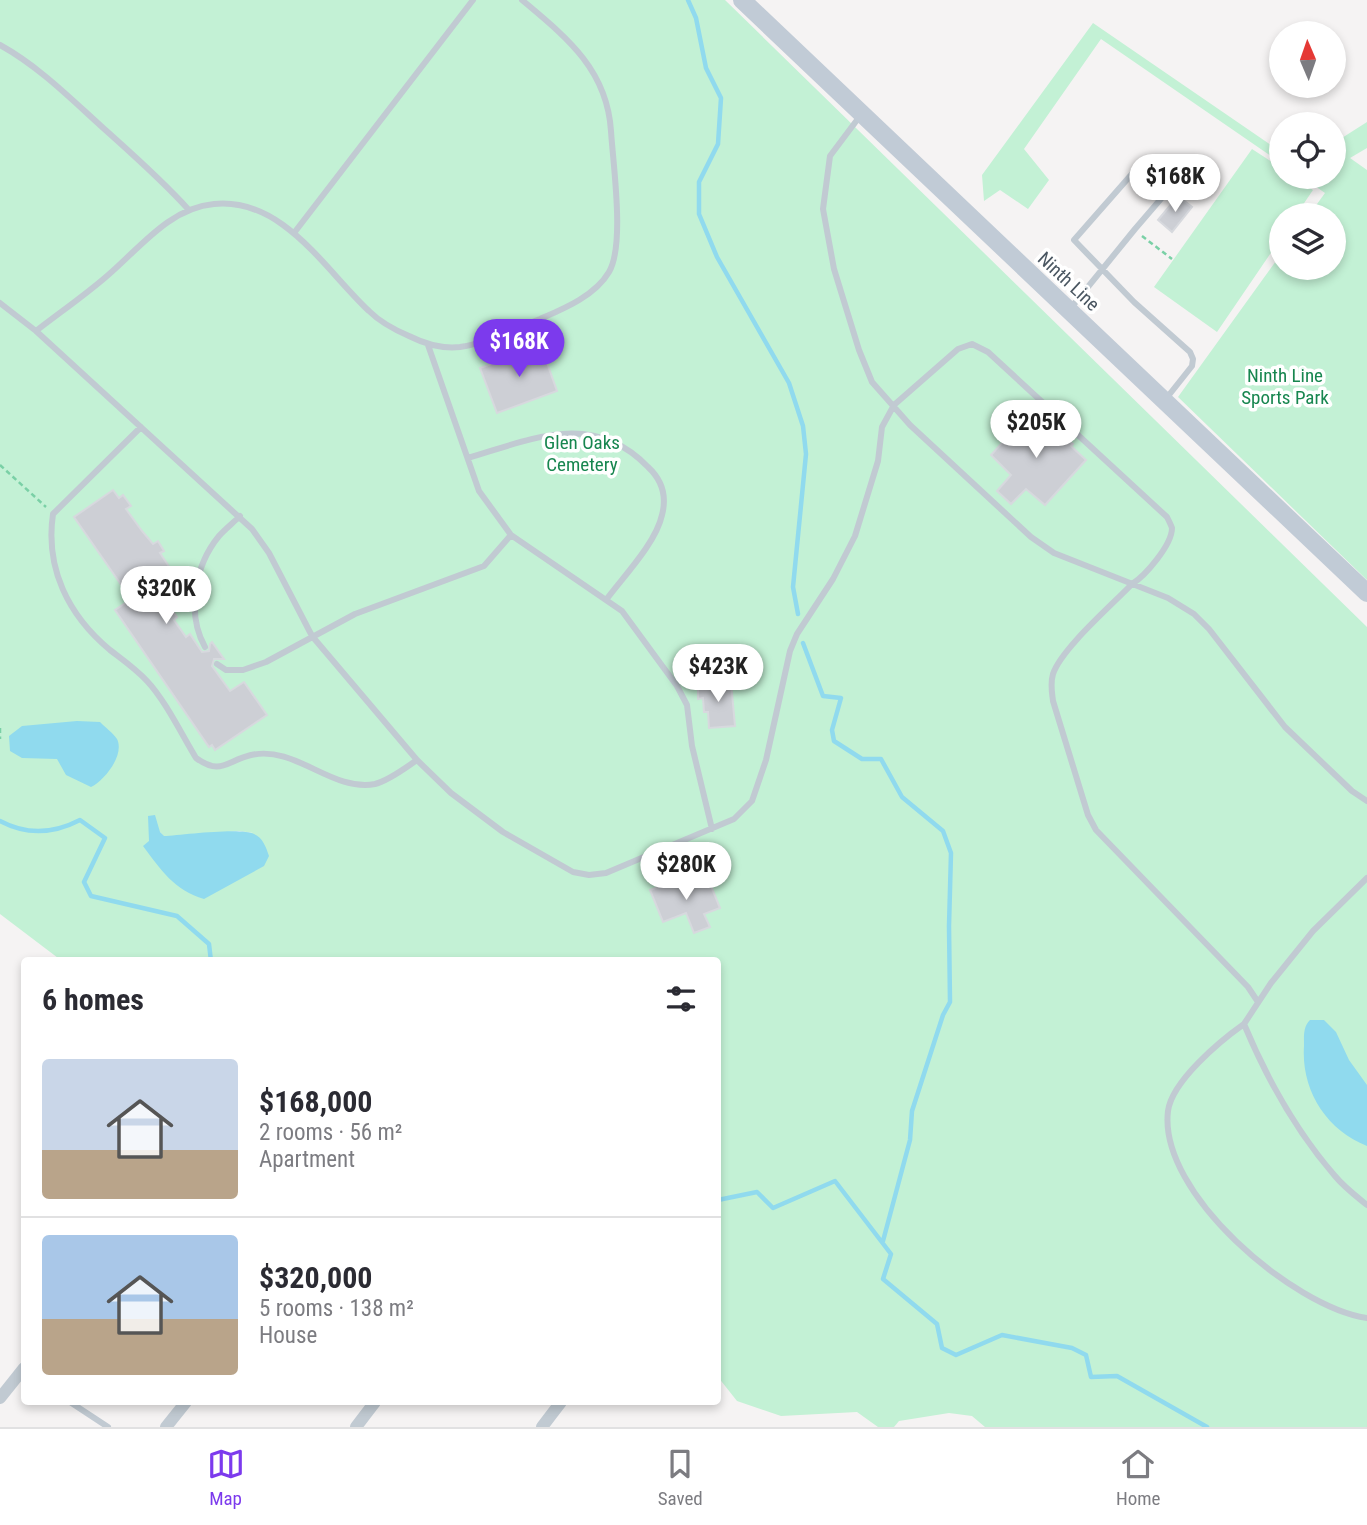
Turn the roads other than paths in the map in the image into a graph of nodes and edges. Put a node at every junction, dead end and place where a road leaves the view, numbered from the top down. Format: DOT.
graph roads {
  1 [pos="473,0"];
  2 [pos="522,0"];
  3 [pos="742,0"];
  4 [pos="0,45"];
  5 [pos="862,114"];
  6 [pos="1196,158"];
  7 [pos="1130,175"];
  8 [pos="188,209"];
  9 [pos="294,233"];
  10 [pos="1102,270"];
  11 [pos="0,303"];
  12 [pos="1069,310"];
  13 [pos="36,331"];
  14 [pos="428,345"];
  15 [pos="1164,401"];
  16 [pos="894,405"];
  17 [pos="141,427"];
  18 [pos="468,458"];
  19 [pos="240,516"];
  20 [pos="512,535"];
  21 [pos="1133,583"];
  22 [pos="1367,593"];
  23 [pos="606,600"];
  24 [pos="312,636"];
  25 [pos="205,647"];
  26 [pos="217,664"];
  27 [pos="417,760"];
  28 [pos="1367,801"];
  29 [pos="712,829"];
  30 [pos="1367,878"];
  31 [pos="1258,1002"];
  32 [pos="1244,1024"];
  33 [pos="1367,1205"];
  34 [pos="1367,1318"];
  35 [pos="21,1374"];
  36 [pos="0,1398"];
  37 [pos="75,1405"];
  38 [pos="184,1405"];
  39 [pos="373,1405"];
  40 [pos="559,1405"];
  41 [pos="108,1427"];
  42 [pos="166,1427"];
  43 [pos="356,1427"];
  44 [pos="542,1427"];
  1 -- 9 [label="lane"];
  2 -- 14 [label="lane"];
  3 -- 5 [label="main road, Ninth Line"];
  4 -- 8 [label="lane"];
  5 -- 12 [label="main road, Ninth Line"];
  5 -- 16 [label="lane"];
  6 -- 10 [label="lane"];
  7 -- 10 [label="lane"];
  8 -- 9 [label="lane"];
  8 -- 13 [label="lane"];
  9 -- 14 [label="lane"];
  10 -- 12 [label="lane"];
  10 -- 15 [label="lane"];
  11 -- 13 [label="lane"];
  12 -- 15 [label="main road, Ninth Line"];
  13 -- 17 [label="lane"];
  14 -- 18 [label="lane"];
  15 -- 22 [label="main road, Ninth Line"];
  16 -- 21 [label="lane"];
  16 -- 21 [label="lane"];
  16 -- 29 [label="lane"];
  17 -- 19 [label="lane"];
  17 -- 27 [label="lane"];
  18 -- 20 [label="lane"];
  18 -- 23 [label="lane"];
  19 -- 24 [label="lane"];
  19 -- 25 [label="lane"];
  20 -- 23 [label="lane"];
  20 -- 24 [label="lane"];
  21 -- 28 [label="lane"];
  21 -- 31 [label="lane"];
  23 -- 29 [label="lane"];
  24 -- 26 [label="lane"];
  24 -- 27 [label="lane"];
  27 -- 29 [label="lane"];
  30 -- 31 [label="lane"];
  31 -- 32 [label="lane"];
  32 -- 33 [label="lane"];
  32 -- 34 [label="lane"];
  35 -- 36 [label="street"];
  37 -- 41 [label="lane"];
  38 -- 42 [label="street"];
  39 -- 43 [label="street"];
  40 -- 44 [label="street"];
}
